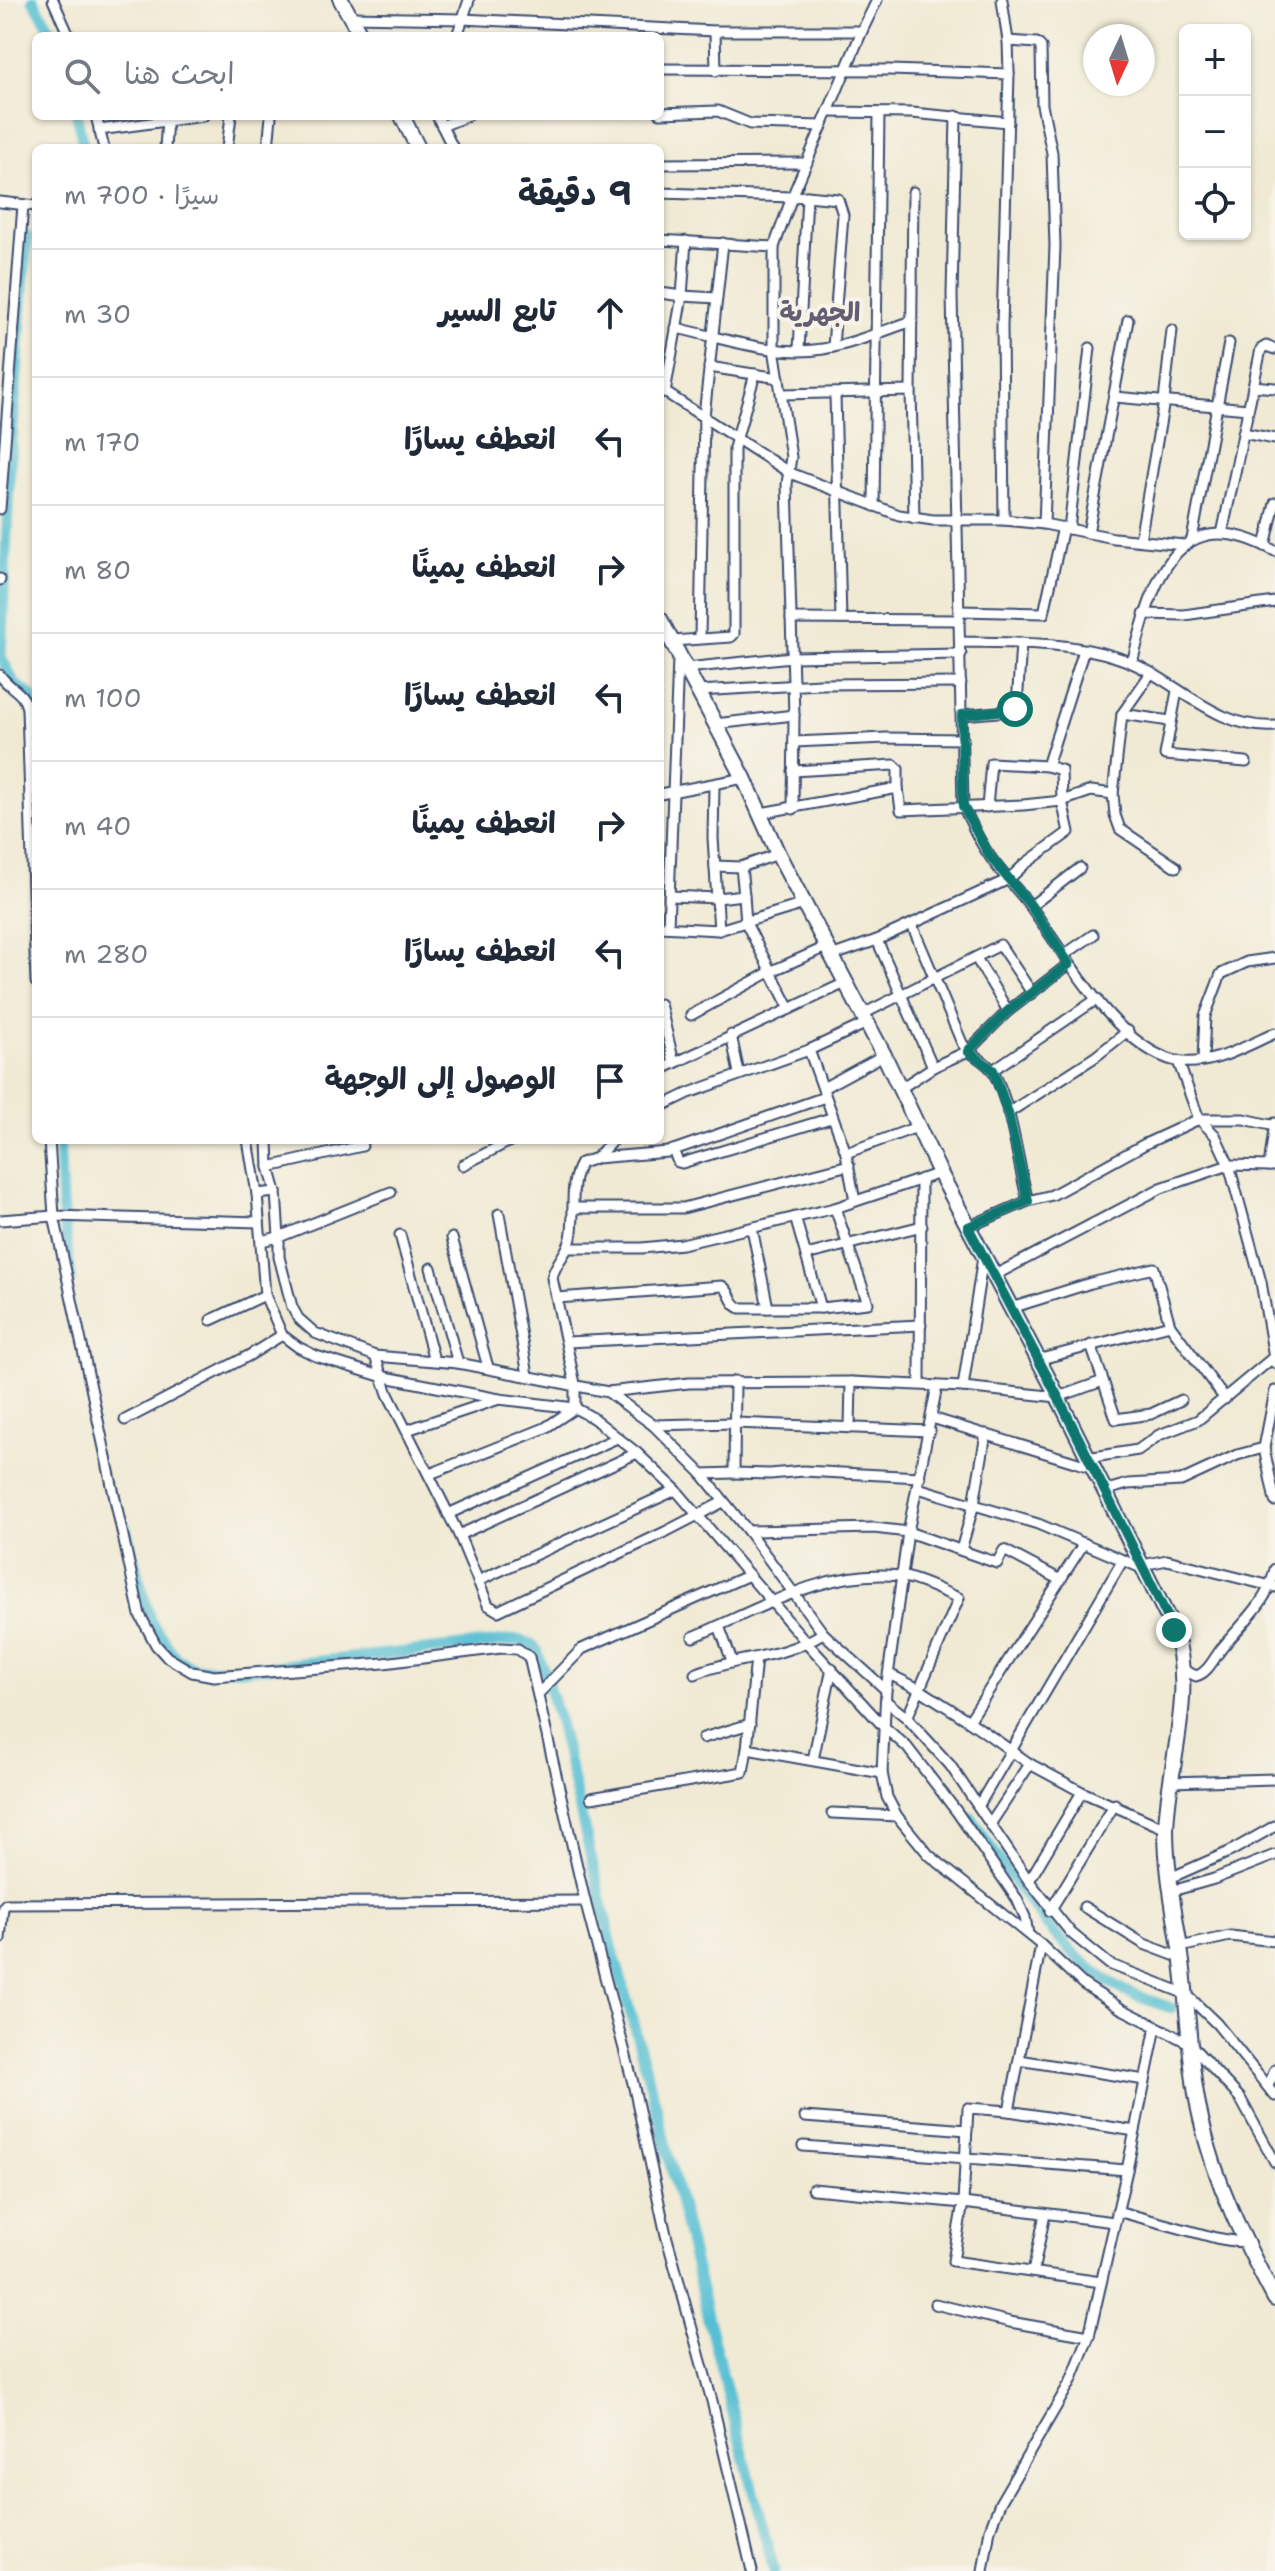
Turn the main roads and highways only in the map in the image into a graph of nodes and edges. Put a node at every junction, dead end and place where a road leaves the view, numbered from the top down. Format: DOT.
graph roads {
  1 [pos="341,0"];
  2 [pos="359,32"];
  3 [pos="404,120"];
  4 [pos="416,144"];
  5 [pos="664,626"];
  6 [pos="1275,2299"];
  1 -- 2 [label="main road"];
  3 -- 4 [label="main road"];
  5 -- 6 [label="main road"];
}
